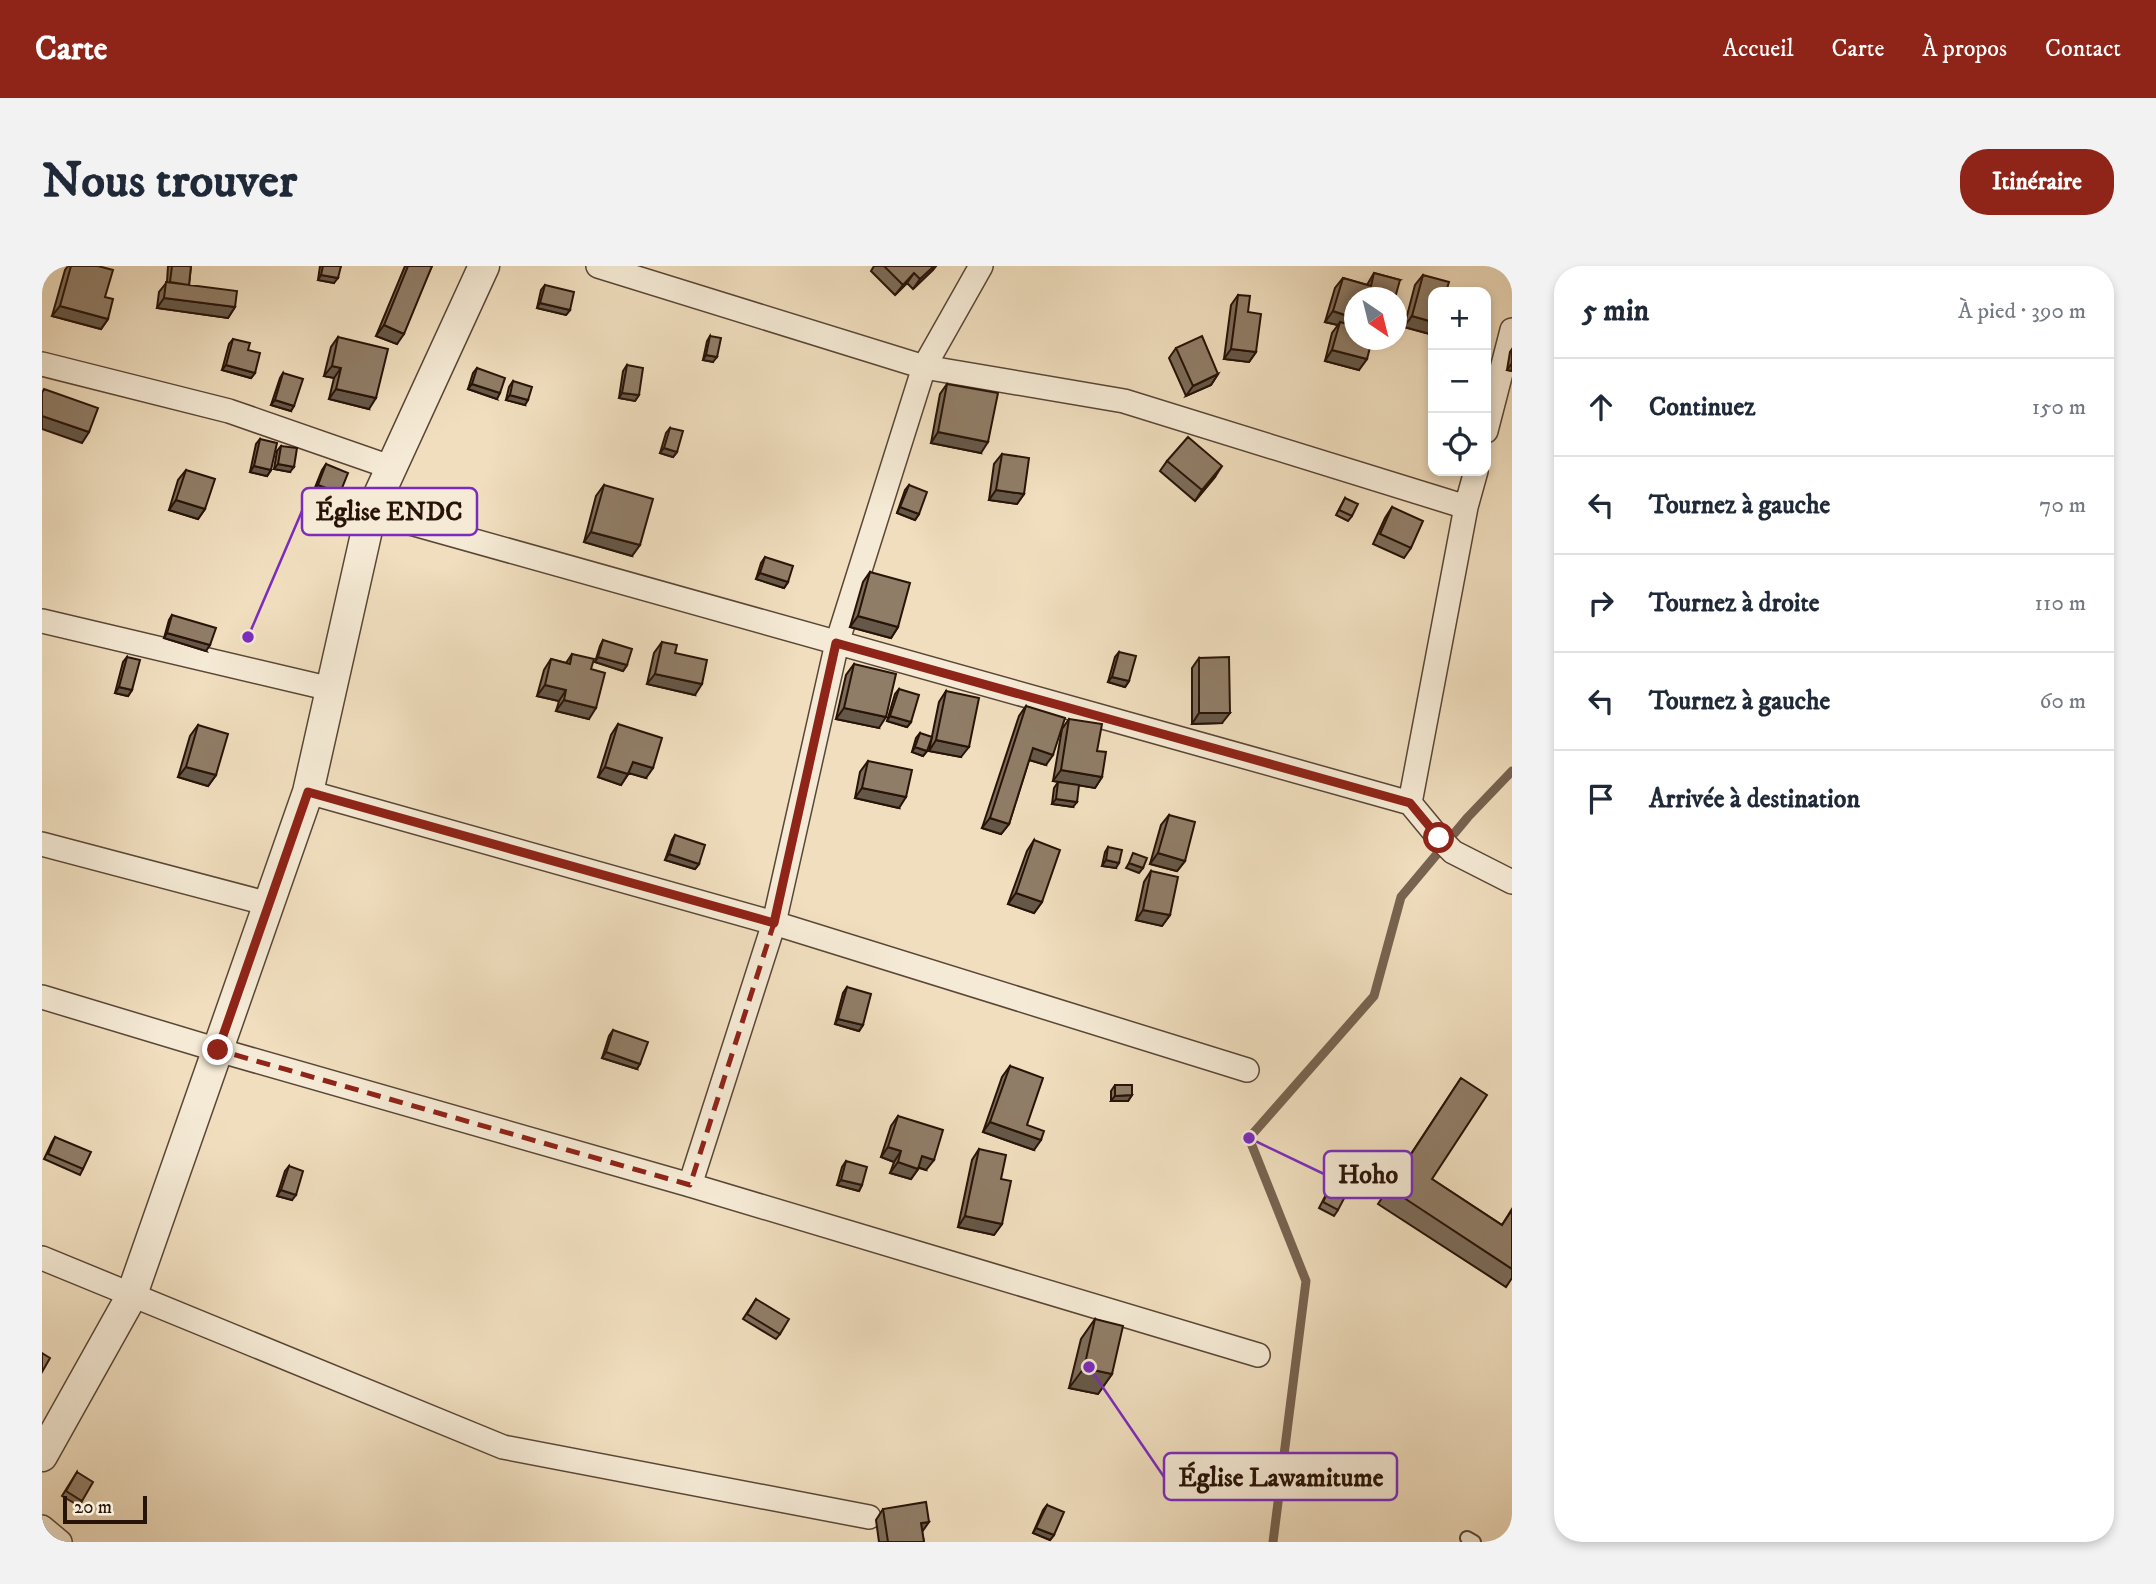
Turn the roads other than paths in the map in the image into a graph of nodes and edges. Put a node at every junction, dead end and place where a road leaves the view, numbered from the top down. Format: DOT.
graph roads {
  1 [pos="484,266"];
  2 [pos="597,266"];
  3 [pos="981,266"];
  4 [pos="1512,330"];
  5 [pos="42,364"];
  6 [pos="924,367"];
  7 [pos="1491,413"];
  8 [pos="393,468"];
  9 [pos="1475,476"];
  10 [pos="1466,507"];
  11 [pos="371,512"];
  12 [pos="42,621"];
  13 [pos="836,643"];
  14 [pos="331,689"];
  15 [pos="308,792"];
  16 [pos="1410,803"];
  17 [pos="42,844"];
  18 [pos="1512,882"];
  19 [pos="269,904"];
  20 [pos="774,923"];
  21 [pos="42,997"];
  22 [pos="218,1050"];
  23 [pos="1247,1070"];
  24 [pos="690,1185"];
  25 [pos="42,1258"];
  26 [pos="131,1297"];
  27 [pos="1258,1354"];
  28 [pos="42,1455"];
  29 [pos="869,1517"];
  30 [pos="42,1527"];
  31 [pos="60,1542"];
  1 -- 8 [label="street"];
  2 -- 6 [label="street"];
  3 -- 6 [label="street"];
  4 -- 7 [label="street"];
  5 -- 8 [label="street"];
  6 -- 10 [label="street"];
  6 -- 13 [label="street"];
  8 -- 11 [label="street"];
  9 -- 10 [label="street"];
  10 -- 16 [label="street"];
  11 -- 13 [label="street"];
  11 -- 14 [label="street"];
  12 -- 14 [label="street"];
  13 -- 16 [label="street"];
  13 -- 20 [label="street"];
  14 -- 15 [label="street"];
  15 -- 19 [label="street"];
  15 -- 20 [label="street"];
  16 -- 18 [label="street"];
  17 -- 19 [label="street"];
  19 -- 22 [label="street"];
  20 -- 23 [label="street"];
  20 -- 24 [label="street"];
  21 -- 22 [label="street"];
  22 -- 24 [label="street"];
  22 -- 26 [label="street"];
  24 -- 27 [label="street"];
  25 -- 26 [label="street"];
  26 -- 28 [label="street"];
  26 -- 29 [label="street"];
  30 -- 31 [label="street"];
}
